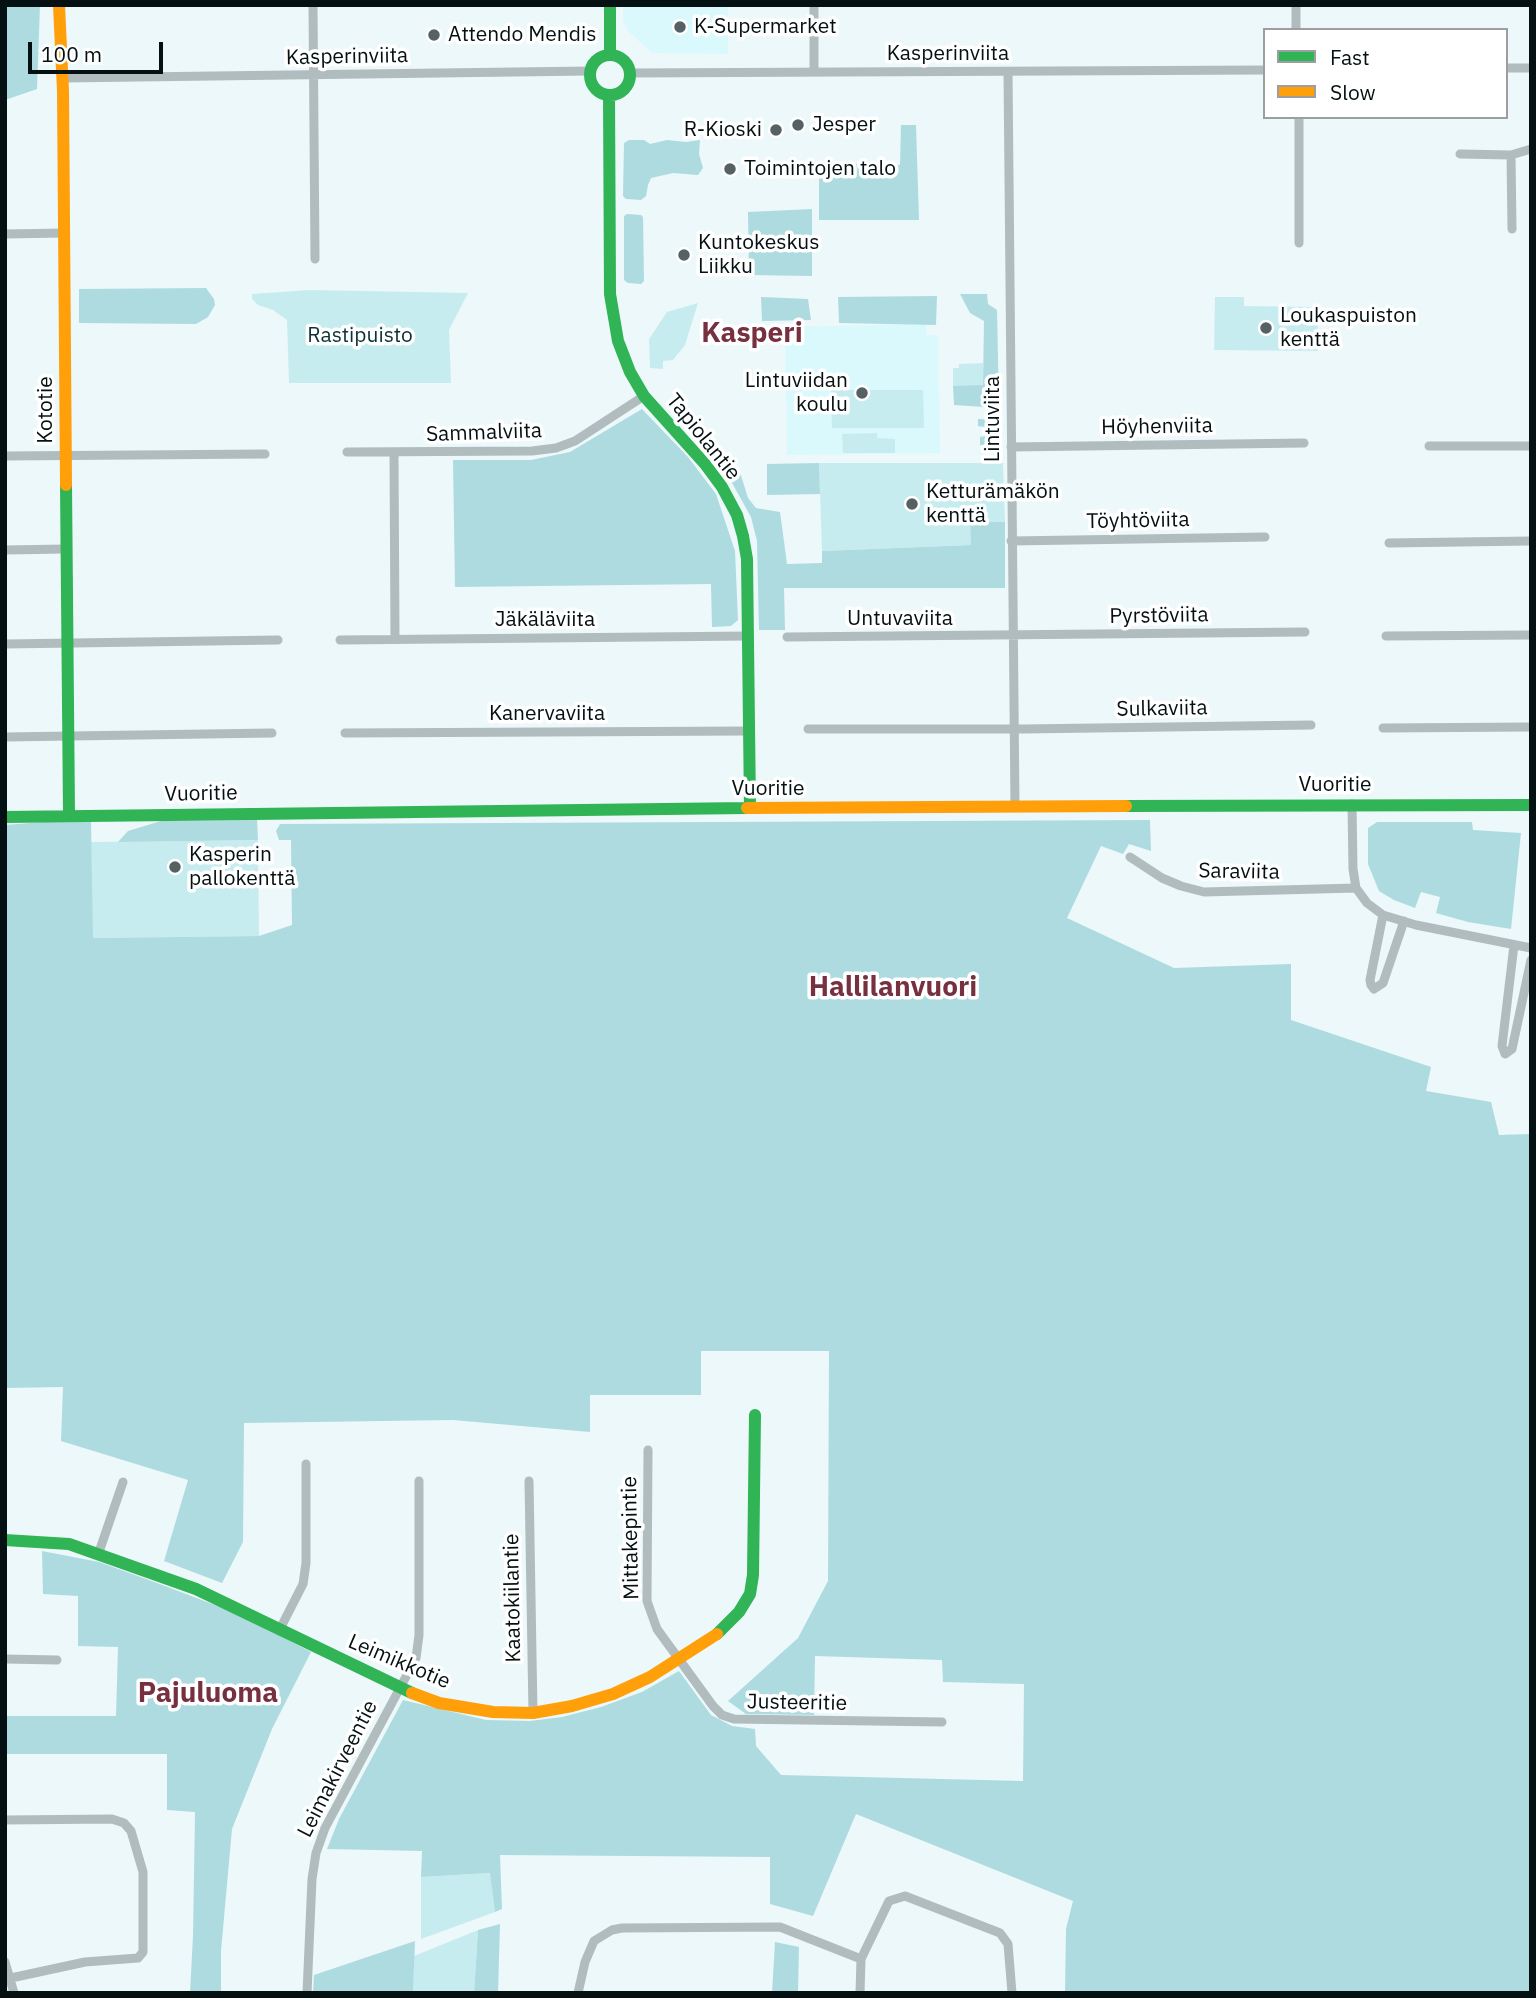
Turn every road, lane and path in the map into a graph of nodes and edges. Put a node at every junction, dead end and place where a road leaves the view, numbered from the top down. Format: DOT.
graph roads {
  1 [pos="59,5"];
  2 [pos="313,5"];
  3 [pos="610,5"];
  4 [pos="814,5"];
  5 [pos="1296,5"];
  6 [pos="1296,28"];
  7 [pos="610,54"];
  8 [pos="1508,68"];
  9 [pos="1531,68"];
  10 [pos="1263,70"];
  11 [pos="590,71"];
  12 [pos="814,72"];
  13 [pos="1008,72"];
  14 [pos="631,73"];
  15 [pos="314,75"];
  16 [pos="63,78"];
  17 [pos="609,95"];
  18 [pos="1299,119"];
  19 [pos="1531,149"];
  20 [pos="1460,154"];
  21 [pos="1511,155"];
  22 [pos="1512,229"];
  23 [pos="64,233"];
  24 [pos="5,234"];
  25 [pos="1299,243"];
  26 [pos="315,259"];
  27 [pos="645,396"];
  28 [pos="1304,443"];
  29 [pos="1429,446"];
  30 [pos="1531,446"];
  31 [pos="1011,447"];
  32 [pos="347,452"];
  33 [pos="394,452"];
  34 [pos="265,454"];
  35 [pos="66,455"];
  36 [pos="5,456"];
  37 [pos="1265,537"];
  38 [pos="1011,541"];
  39 [pos="1531,541"];
  40 [pos="1389,543"];
  41 [pos="66,549"];
  42 [pos="5,550"];
  43 [pos="1305,632"];
  44 [pos="1014,635"];
  45 [pos="1531,635"];
  46 [pos="749,636"];
  47 [pos="1387,636"];
  48 [pos="788,637"];
  49 [pos="395,639"];
  50 [pos="278,640"];
  51 [pos="340,640"];
  52 [pos="67,643"];
  53 [pos="5,644"];
  54 [pos="1311,724"];
  55 [pos="1531,727"];
  56 [pos="1383,728"];
  57 [pos="808,729"];
  58 [pos="1014,729"];
  59 [pos="748,731"];
  60 [pos="272,733"];
  61 [pos="345,733"];
  62 [pos="68,736"];
  63 [pos="5,737"];
  64 [pos="1352,804"];
  65 [pos="1531,805"];
  66 [pos="1015,807"];
  67 [pos="750,808"];
  68 [pos="69,814"];
  69 [pos="5,817"];
  70 [pos="1130,857"];
  71 [pos="1356,888"];
  72 [pos="1383,915"];
  73 [pos="1404,921"];
  74 [pos="1514,946"];
  75 [pos="1531,948"];
  76 [pos="1531,960"];
  77 [pos="755,1415"];
  78 [pos="648,1450"];
  79 [pos="306,1464"];
  80 [pos="419,1481"];
  81 [pos="529,1481"];
  82 [pos="122,1482"];
  83 [pos="5,1541"];
  84 [pos="98,1555"];
  85 [pos="280,1629"];
  86 [pos="5,1659"];
  87 [pos="679,1659"];
  88 [pos="57,1660"];
  89 [pos="399,1688"];
  90 [pos="533,1713"];
  91 [pos="942,1722"];
  92 [pos="5,1820"];
  93 [pos="861,1959"];
  94 [pos="5,1962"];
  95 [pos="11,1978"];
  96 [pos="14,1993"];
  97 [pos="307,1993"];
  98 [pos="578,1993"];
  99 [pos="860,1993"];
  100 [pos="1012,1993"];
  1 -- 16 [label="street, Kototie"];
  2 -- 15 [label="street"];
  3 -- 7 [label="street"];
  4 -- 12 [label="street"];
  5 -- 6 [label="street"];
  7 -- 11 [label="street"];
  7 -- 14 [label="street"];
  8 -- 9 [label="street"];
  10 -- 13 [label="street, Kasperinviita"];
  11 -- 15 [label="street, Kasperinviita"];
  11 -- 17 [label="street"];
  12 -- 13 [label="street, Kasperinviita"];
  12 -- 14 [label="street, Kasperinviita"];
  13 -- 31 [label="street, Lintuviita"];
  14 -- 17 [label="street"];
  15 -- 16 [label="street, Kasperinviita"];
  15 -- 26 [label="street"];
  16 -- 23 [label="street, Kototie"];
  17 -- 27 [label="street, Tapiolantie"];
  18 -- 25 [label="street"];
  19 -- 21 [label="street"];
  20 -- 21 [label="street"];
  21 -- 22 [label="street"];
  23 -- 24 [label="street"];
  23 -- 35 [label="street, Kototie"];
  27 -- 33 [label="street, Sammalviita"];
  27 -- 46 [label="street, Tapiolantie"];
  28 -- 31 [label="street, Höyhenviita"];
  29 -- 30 [label="street"];
  31 -- 38 [label="street, Lintuviita"];
  32 -- 33 [label="street, Sammalviita"];
  33 -- 49 [label="street"];
  34 -- 35 [label="street"];
  35 -- 36 [label="street"];
  35 -- 41 [label="street, Kototie"];
  37 -- 38 [label="street, Töyhtöviita"];
  38 -- 44 [label="street, Lintuviita"];
  39 -- 40 [label="street"];
  41 -- 42 [label="street"];
  41 -- 52 [label="street, Kototie"];
  43 -- 44 [label="street, Pyrstöviita"];
  44 -- 48 [label="street, Untuvaviita"];
  44 -- 58 [label="street, Lintuviita"];
  45 -- 47 [label="street"];
  46 -- 49 [label="street, Jäkäläviita"];
  46 -- 59 [label="street, Tapiolantie"];
  49 -- 51 [label="street, Jäkäläviita"];
  50 -- 52 [label="street"];
  52 -- 53 [label="street"];
  52 -- 62 [label="street, Kototie"];
  54 -- 58 [label="street, Sulkaviita"];
  55 -- 56 [label="street"];
  57 -- 58 [label="street, Sulkaviita"];
  58 -- 66 [label="street, Lintuviita"];
  59 -- 61 [label="street, Kanervaviita"];
  59 -- 67 [label="street, Tapiolantie"];
  60 -- 62 [label="street"];
  62 -- 63 [label="street"];
  62 -- 68 [label="street, Kototie"];
  64 -- 65 [label="street, Vuoritie"];
  64 -- 66 [label="street, Vuoritie"];
  64 -- 71 [label="street"];
  66 -- 67 [label="street, Vuoritie"];
  67 -- 68 [label="street, Vuoritie"];
  68 -- 69 [label="street, Vuoritie"];
  70 -- 71 [label="street, Saraviita"];
  71 -- 72 [label="street"];
  72 -- 73 [label="street"];
  72 -- 73 [label="street"];
  73 -- 74 [label="street"];
  74 -- 75 [label="street"];
  74 -- 76 [label="street"];
  77 -- 87 [label="street, Leimikkotie"];
  78 -- 87 [label="street, Mittakepintie"];
  79 -- 85 [label="street"];
  80 -- 89 [label="street, Leimakirveentie"];
  81 -- 90 [label="street, Kaatokiilantie"];
  82 -- 84 [label="street"];
  83 -- 84 [label="street, Leimikkotie"];
  84 -- 85 [label="street, Leimikkotie"];
  85 -- 89 [label="street, Leimikkotie"];
  86 -- 88 [label="street"];
  87 -- 90 [label="street, Leimikkotie"];
  87 -- 91 [label="street, Justeeritie"];
  89 -- 90 [label="street, Leimikkotie"];
  89 -- 97 [label="street, Leimakirveentie"];
  92 -- 95 [label="street"];
  93 -- 98 [label="street"];
  93 -- 99 [label="street"];
  93 -- 100 [label="street"];
  94 -- 95 [label="street"];
  95 -- 96 [label="street"];
}
